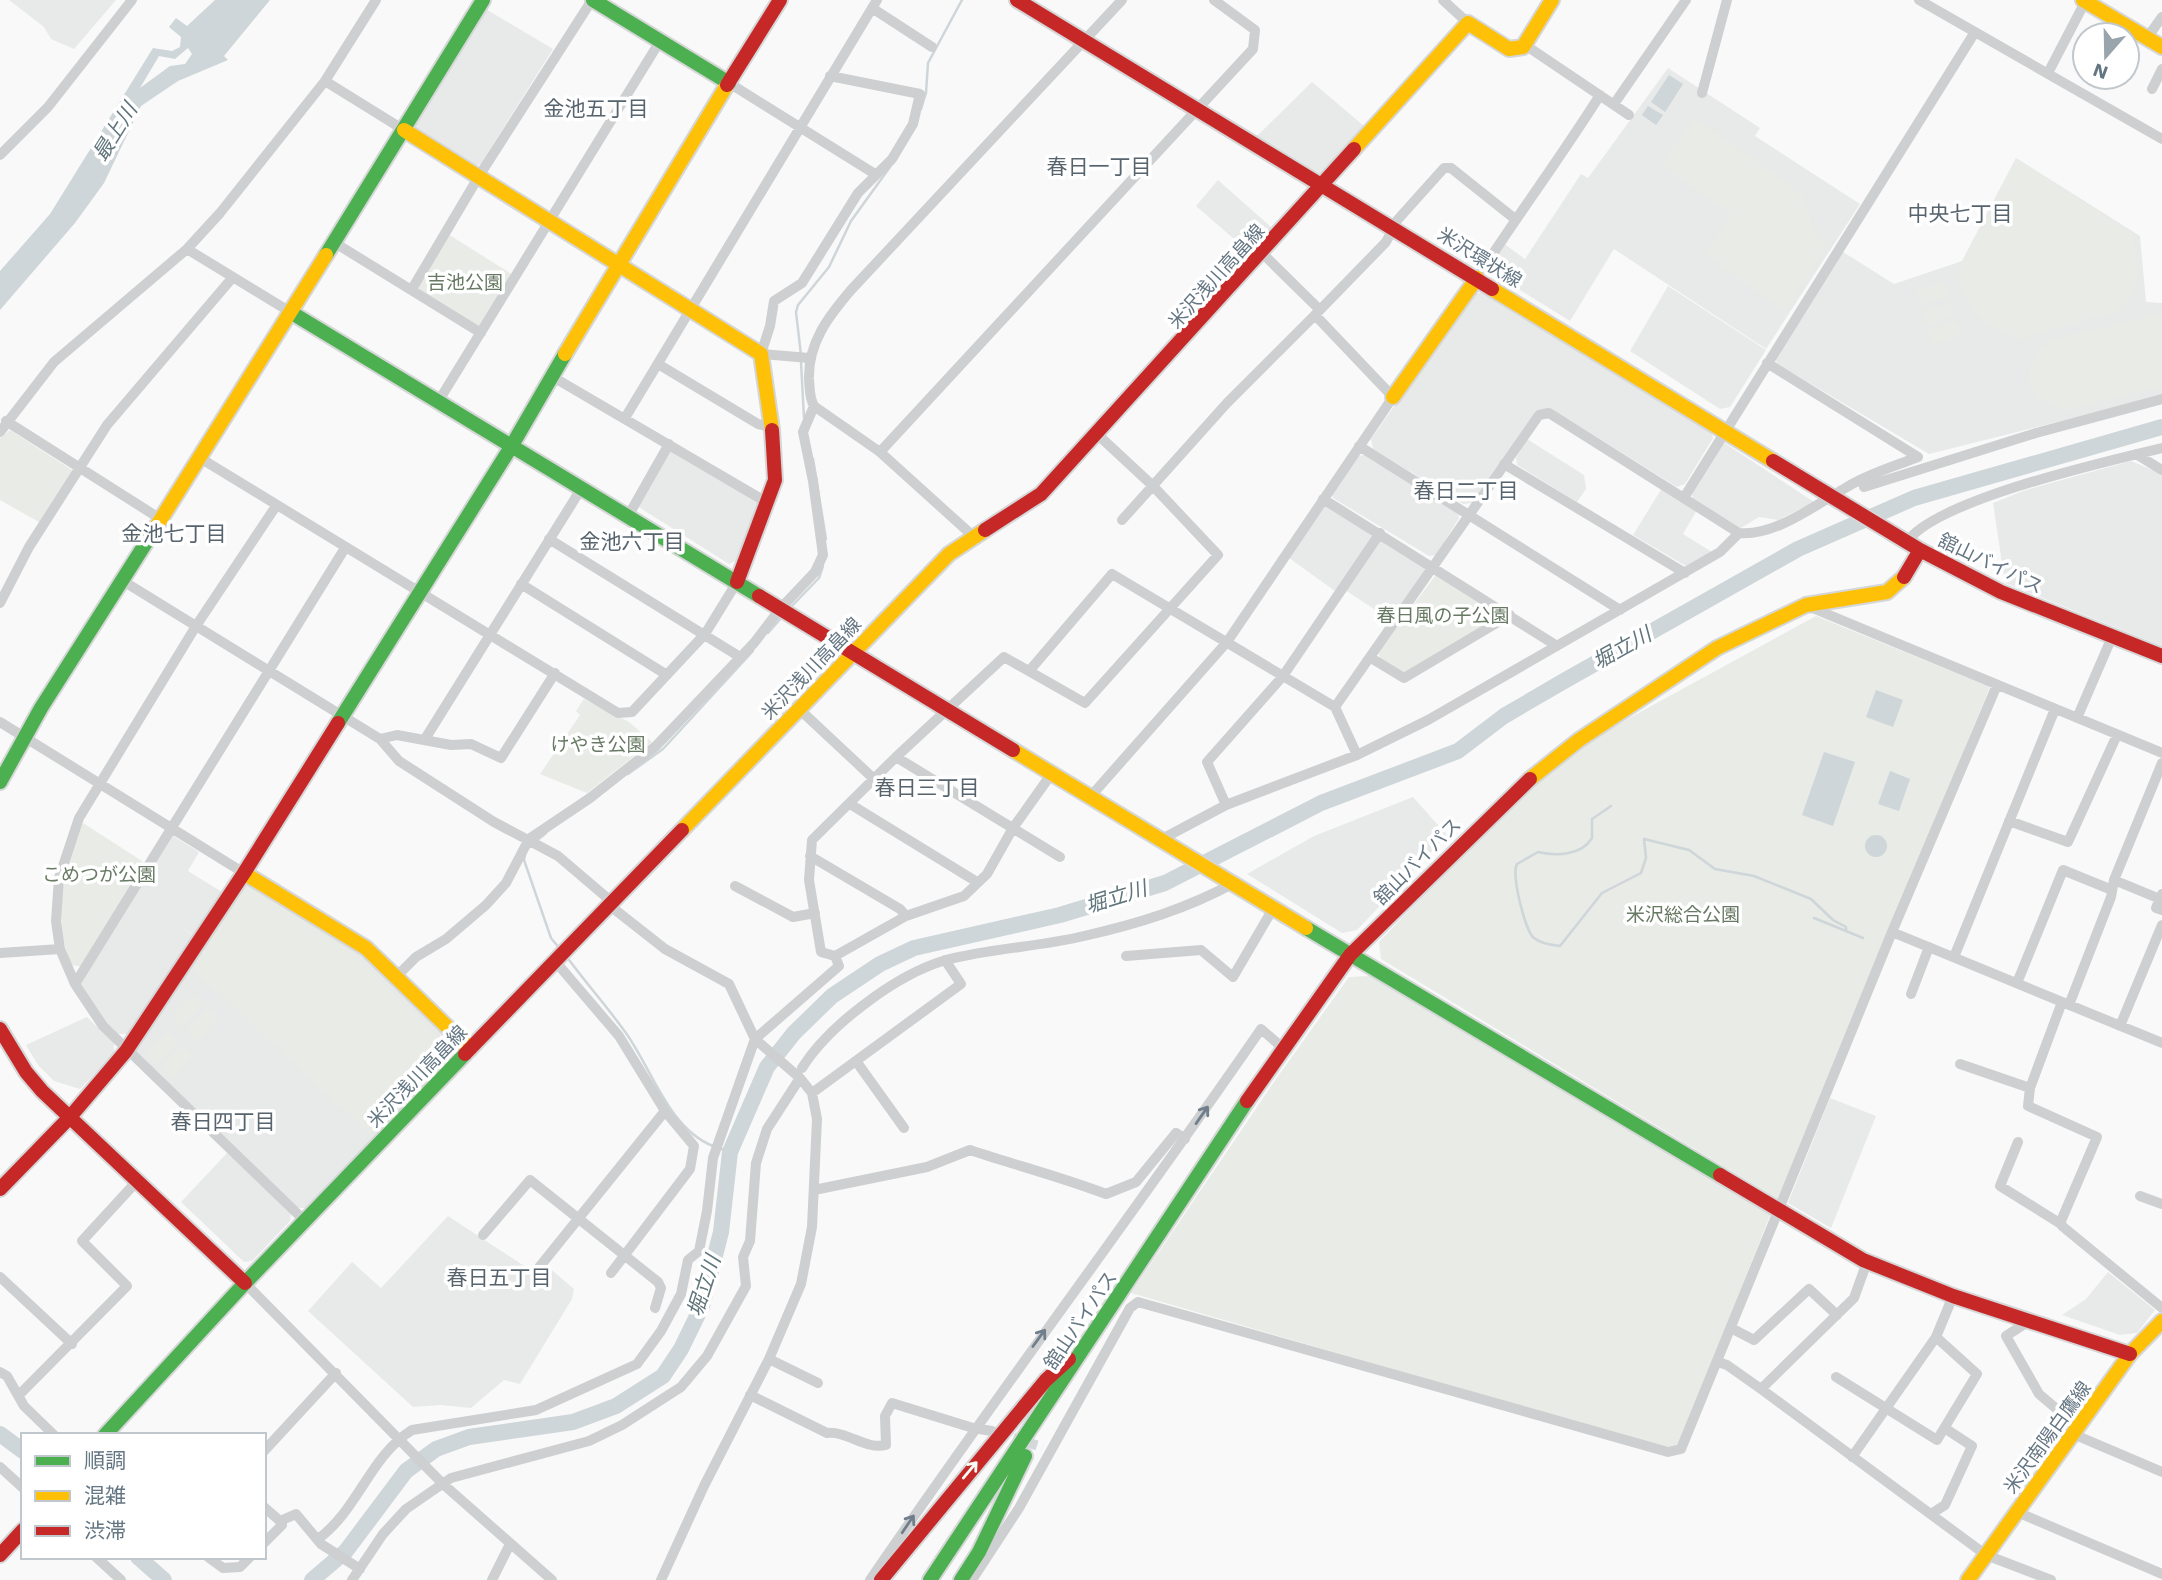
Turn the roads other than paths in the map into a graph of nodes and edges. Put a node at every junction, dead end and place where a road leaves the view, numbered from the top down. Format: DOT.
graph roads {
  1 [pos="132,0"];
  2 [pos="376,0"];
  3 [pos="483,0"];
  4 [pos="592,0"];
  5 [pos="780,0"];
  6 [pos="1017,0"];
  7 [pos="1122,0"];
  8 [pos="1214,0"];
  9 [pos="1443,0"];
  10 [pos="1552,0"];
  11 [pos="1686,0"];
  12 [pos="1919,0"];
  13 [pos="2085,0"];
  14 [pos="1723,1"];
  15 [pos="874,4"];
  16 [pos="2162,17"];
  17 [pos="1468,23"];
  18 [pos="1975,32"];
  19 [pos="2147,38"];
  20 [pos="660,41"];
  21 [pos="1083,41"];
  22 [pos="1525,45"];
  23 [pos="933,47"];
  24 [pos="2162,47"];
  25 [pos="2162,69"];
  26 [pos="2048,73"];
  27 [pos="831,76"];
  28 [pos="325,80"];
  29 [pos="729,83"];
  30 [pos="2152,89"];
  31 [pos="1702,93"];
  32 [pos="1600,95"];
  33 [pos="1614,104"];
  34 [pos="1197,110"];
  35 [pos="1629,115"];
  36 [pos="799,127"];
  37 [pos="404,130"];
  38 [pos="2162,139"];
  39 [pos="0,155"];
  40 [pos="876,174"];
  41 [pos="478,176"];
  42 [pos="1324,186"];
  43 [pos="1516,219"];
  44 [pos="550,220"];
  45 [pos="1393,227"];
  46 [pos="335,243"];
  47 [pos="187,249"];
  48 [pos="1262,254"];
  49 [pos="618,263"];
  50 [pos="233,277"];
  51 [pos="1476,278"];
  52 [pos="412,289"];
  53 [pos="692,309"];
  54 [pos="1318,312"];
  55 [pos="292,313"];
  56 [pos="481,332"];
  57 [pos="761,354"];
  58 [pos="808,358"];
  59 [pos="1767,363"];
  60 [pos="658,364"];
  61 [pos="553,377"];
  62 [pos="1393,397"];
  63 [pos="2162,399"];
  64 [pos="438,402"];
  65 [pos="814,406"];
  66 [pos="625,418"];
  67 [pos="6,421"];
  68 [pos="772,427"];
  69 [pos="1725,431"];
  70 [pos="0,432"];
  71 [pos="1097,434"];
  72 [pos="669,444"];
  73 [pos="1359,446"];
  74 [pos="511,447"];
  75 [pos="2162,448"];
  76 [pos="880,452"];
  77 [pos="2136,454"];
  78 [pos="201,458"];
  79 [pos="1504,464"];
  80 [pos="78,469"];
  81 [pos="2162,470"];
  82 [pos="1153,486"];
  83 [pos="1864,487"];
  84 [pos="581,489"];
  85 [pos="1685,496"];
  86 [pos="1324,499"];
  87 [pos="1839,501"];
  88 [pos="768,503"];
  89 [pos="276,506"];
  90 [pos="1469,514"];
  91 [pos="159,518"];
  92 [pos="627,518"];
  93 [pos="1122,520"];
  94 [pos="1380,533"];
  95 [pos="1739,533"];
  96 [pos="973,536"];
  97 [pos="549,539"];
  98 [pos="1906,542"];
  99 [pos="345,548"];
  100 [pos="1920,550"];
  101 [pos="1434,566"];
  102 [pos="1685,573"];
  103 [pos="123,581"];
  104 [pos="737,583"];
  105 [pos="521,584"];
  106 [pos="419,593"];
  107 [pos="0,603"];
  108 [pos="1806,605"];
  109 [pos="1168,608"];
  110 [pos="780,609"];
  111 [pos="1620,610"];
  112 [pos="1510,615"];
  113 [pos="195,626"];
  114 [pos="705,634"];
  115 [pos="490,635"];
  116 [pos="2112,637"];
  117 [pos="1227,642"];
  118 [pos="1557,646"];
  119 [pos="853,652"];
  120 [pos="2162,656"];
  121 [pos="740,657"];
  122 [pos="1371,658"];
  123 [pos="1030,670"];
  124 [pos="268,672"];
  125 [pos="555,673"];
  126 [pos="667,675"];
  127 [pos="1283,676"];
  128 [pos="1997,685"];
  129 [pos="1335,707"];
  130 [pos="798,708"];
  131 [pos="947,709"];
  132 [pos="2054,709"];
  133 [pos="341,717"];
  134 [pos="2077,718"];
  135 [pos="0,722"];
  136 [pos="2118,735"];
  137 [pos="23,736"];
  138 [pos="380,739"];
  139 [pos="425,740"];
  140 [pos="2161,750"];
  141 [pos="1357,755"];
  142 [pos="896,757"];
  143 [pos="2162,763"];
  144 [pos="1052,773"];
  145 [pos="874,779"];
  146 [pos="0,782"];
  147 [pos="100,784"];
  148 [pos="1091,796"];
  149 [pos="850,804"];
  150 [pos="1226,806"];
  151 [pos="2009,821"];
  152 [pos="172,828"];
  153 [pos="1013,828"];
  154 [pos="1162,839"];
  155 [pos="530,840"];
  156 [pos="810,856"];
  157 [pos="1060,857"];
  158 [pos="244,873"];
  159 [pos="1231,881"];
  160 [pos="977,882"];
  161 [pos="2113,885"];
  162 [pos="735,886"];
  163 [pos="2161,901"];
  164 [pos="610,903"];
  165 [pos="1274,907"];
  166 [pos="815,913"];
  167 [pos="906,916"];
  168 [pos="2162,925"];
  169 [pos="1892,932"];
  170 [pos="1929,947"];
  171 [pos="60,949"];
  172 [pos="0,953"];
  173 [pos="1350,955"];
  174 [pos="835,956"];
  175 [pos="1126,956"];
  176 [pos="1954,957"];
  177 [pos="945,960"];
  178 [pos="555,961"];
  179 [pos="397,976"];
  180 [pos="75,984"];
  181 [pos="2017,984"];
  182 [pos="1911,994"];
  183 [pos="2066,1004"];
  184 [pos="2120,1026"];
  185 [pos="0,1029"];
  186 [pos="755,1039"];
  187 [pos="2162,1043"];
  188 [pos="4,1046"];
  189 [pos="1283,1048"];
  190 [pos="470,1049"];
  191 [pos="126,1051"];
  192 [pos="856,1061"];
  193 [pos="1960,1064"];
  194 [pos="799,1073"];
  195 [pos="2030,1088"];
  196 [pos="812,1093"];
  197 [pos="665,1111"];
  198 [pos="69,1117"];
  199 [pos="904,1128"];
  200 [pos="1185,1139"];
  201 [pos="2018,1142"];
  202 [pos="138,1180"];
  203 [pos="0,1189"];
  204 [pos="814,1191"];
  205 [pos="2140,1196"];
  206 [pos="2162,1204"];
  207 [pos="1779,1211"];
  208 [pos="579,1218"];
  209 [pos="305,1221"];
  210 [pos="2061,1224"];
  211 [pos="483,1236"];
  212 [pos="625,1255"];
  213 [pos="1867,1262"];
  214 [pos="537,1269"];
  215 [pos="611,1273"];
  216 [pos="0,1277"];
  217 [pos="245,1283"];
  218 [pos="1953,1296"];
  219 [pos="655,1308"];
  220 [pos="2162,1308"];
  221 [pos="1837,1315"];
  222 [pos="2029,1321"];
  223 [pos="1731,1328"];
  224 [pos="2159,1330"];
  225 [pos="1936,1337"];
  226 [pos="1090,1340"];
  227 [pos="72,1344"];
  228 [pos="2130,1354"];
  229 [pos="769,1359"];
  230 [pos="1717,1362"];
  231 [pos="0,1372"];
  232 [pos="336,1373"];
  233 [pos="1836,1377"];
  234 [pos="818,1383"];
  235 [pos="1761,1388"];
  236 [pos="19,1395"];
  237 [pos="750,1395"];
  238 [pos="1885,1409"];
  239 [pos="973,1428"];
  240 [pos="1945,1429"];
  241 [pos="2076,1430"];
  242 [pos="992,1431"];
  243 [pos="52,1433"];
  244 [pos="107,1433"];
  245 [pos="398,1438"];
  246 [pos="266,1449"];
  247 [pos="1852,1457"];
  248 [pos="0,1467"];
  249 [pos="2162,1472"];
  250 [pos="443,1484"];
  251 [pos="21,1486"];
  252 [pos="266,1509"];
  253 [pos="2017,1512"];
  254 [pos="1930,1514"];
  255 [pos="280,1521"];
  256 [pos="21,1532"];
  257 [pos="266,1541"];
  258 [pos="320,1541"];
  259 [pos="510,1544"];
  260 [pos="0,1555"];
  261 [pos="1986,1555"];
  262 [pos="98,1559"];
  263 [pos="211,1559"];
  264 [pos="248,1559"];
  265 [pos="360,1569"];
  266 [pos="2162,1574"];
  267 [pos="2045,1579"];
  268 [pos="121,1580"];
  269 [pos="352,1580"];
  270 [pos="492,1580"];
  271 [pos="552,1580"];
  272 [pos="661,1580"];
  273 [pos="870,1580"];
  274 [pos="881,1580"];
  275 [pos="930,1580"];
  276 [pos="961,1580"];
  277 [pos="972,1580"];
  278 [pos="1968,1580"];
  1 -- 39 [label="street"];
  2 -- 28 [label="street"];
  3 -- 37 [label="main road"];
  4 -- 20 [label="main road"];
  4 -- 41 [label="street"];
  5 -- 29 [label="main road"];
  6 -- 21 [label="main road, 米沢環状線"];
  7 -- 21 [label="street"];
  8 -- 34 [label="street"];
  9 -- 17 [label="street"];
  10 -- 22 [label="main road"];
  11 -- 33 [label="street"];
  12 -- 18 [label="street"];
  13 -- 19 [label="main road"];
  13 -- 26 [label="street"];
  14 -- 31 [label="street"];
  15 -- 23 [label="street"];
  15 -- 27 [label="street"];
  16 -- 19 [label="street"];
  17 -- 22 [label="main road"];
  17 -- 42 [label="main road, 米沢浅川高畠線"];
  18 -- 26 [label="street"];
  18 -- 59 [label="street"];
  19 -- 24 [label="main road"];
  20 -- 29 [label="main road"];
  20 -- 44 [label="street"];
  21 -- 34 [label="main road, 米沢環状線"];
  21 -- 58 [label="street"];
  22 -- 32 [label="street"];
  25 -- 30 [label="street"];
  26 -- 38 [label="street"];
  27 -- 36 [label="street"];
  27 -- 40 [label="street"];
  28 -- 37 [label="street"];
  28 -- 47 [label="street"];
  29 -- 36 [label="street"];
  29 -- 49 [label="main road"];
  32 -- 33 [label="street"];
  32 -- 43 [label="street"];
  33 -- 35 [label="street"];
  34 -- 42 [label="main road, 米沢環状線"];
  34 -- 76 [label="street"];
  36 -- 40 [label="street"];
  36 -- 53 [label="street"];
  37 -- 41 [label="main road"];
  37 -- 46 [label="main road"];
  40 -- 57 [label="street"];
  41 -- 44 [label="main road"];
  41 -- 52 [label="street"];
  42 -- 45 [label="main road, 米沢環状線"];
  42 -- 48 [label="main road, 米沢浅川高畠線"];
  43 -- 45 [label="street"];
  43 -- 51 [label="street"];
  44 -- 49 [label="main road"];
  44 -- 56 [label="street"];
  45 -- 51 [label="main road, 米沢環状線"];
  45 -- 54 [label="street"];
  46 -- 52 [label="street"];
  46 -- 55 [label="main road"];
  47 -- 50 [label="street"];
  47 -- 67 [label="street"];
  48 -- 54 [label="street"];
  48 -- 71 [label="main road, 米沢浅川高畠線"];
  49 -- 53 [label="main road"];
  49 -- 61 [label="main road"];
  50 -- 55 [label="street"];
  50 -- 80 [label="street"];
  51 -- 62 [label="main road"];
  51 -- 69 [label="main road, 米沢環状線"];
  52 -- 56 [label="street"];
  53 -- 57 [label="main road"];
  53 -- 60 [label="street"];
  54 -- 62 [label="street"];
  54 -- 82 [label="street"];
  55 -- 64 [label="main road"];
  55 -- 78 [label="main road"];
  56 -- 64 [label="street"];
  57 -- 58 [label="street"];
  57 -- 68 [label="main road"];
  58 -- 65 [label="street"];
  59 -- 69 [label="street"];
  59 -- 87 [label="street"];
  60 -- 66 [label="street"];
  60 -- 68 [label="street"];
  61 -- 66 [label="street"];
  61 -- 74 [label="main road"];
  62 -- 73 [label="street"];
  63 -- 83 [label="street"];
  64 -- 74 [label="main road"];
  65 -- 76 [label="street"];
  65 -- 110 [label="street"];
  66 -- 72 [label="street"];
  67 -- 70 [label="street"];
  67 -- 80 [label="street"];
  68 -- 88 [label="main road"];
  69 -- 85 [label="street"];
  69 -- 87 [label="main road, 米沢環状線"];
  71 -- 82 [label="street"];
  71 -- 96 [label="main road, 米沢浅川高畠線"];
  72 -- 88 [label="street"];
  72 -- 92 [label="street"];
  73 -- 86 [label="street"];
  73 -- 90 [label="street"];
  74 -- 84 [label="main road"];
  74 -- 106 [label="main road"];
  75 -- 77 [label="street"];
  76 -- 96 [label="street"];
  77 -- 81 [label="street"];
  77 -- 98 [label="street"];
  78 -- 89 [label="street"];
  78 -- 91 [label="main road"];
  79 -- 85 [label="street"];
  79 -- 90 [label="street"];
  79 -- 102 [label="street"];
  80 -- 91 [label="street"];
  80 -- 107 [label="street"];
  82 -- 93 [label="street"];
  82 -- 109 [label="street"];
  84 -- 92 [label="main road"];
  84 -- 97 [label="street"];
  85 -- 95 [label="street"];
  86 -- 94 [label="street"];
  86 -- 117 [label="street"];
  87 -- 95 [label="street"];
  87 -- 98 [label="main road, 米沢環状線"];
  88 -- 104 [label="main road"];
  89 -- 99 [label="street"];
  89 -- 113 [label="street"];
  90 -- 101 [label="street"];
  90 -- 111 [label="street"];
  91 -- 103 [label="main road"];
  92 -- 104 [label="main road"];
  94 -- 101 [label="street"];
  94 -- 127 [label="street"];
  95 -- 102 [label="street"];
  96 -- 119 [label="main road, 米沢浅川高畠線"];
  97 -- 105 [label="street"];
  97 -- 114 [label="street"];
  98 -- 100 [label="main road, 米沢環状線"];
  99 -- 106 [label="street"];
  99 -- 124 [label="street"];
  100 -- 108 [label="main road, 舘山バイパス"];
  100 -- 116 [label="main road, 舘山バイパス"];
  101 -- 112 [label="street"];
  101 -- 122 [label="street"];
  102 -- 111 [label="street"];
  103 -- 113 [label="street"];
  103 -- 137 [label="main road"];
  104 -- 110 [label="main road"];
  104 -- 114 [label="street"];
  105 -- 115 [label="street"];
  105 -- 126 [label="street"];
  106 -- 115 [label="street"];
  106 -- 133 [label="main road"];
  108 -- 128 [label="street"];
  108 -- 173 [label="main road, 舘山バイパス"];
  109 -- 117 [label="street"];
  109 -- 123 [label="street"];
  109 -- 123 [label="street"];
  110 -- 119 [label="main road"];
  110 -- 121 [label="street"];
  111 -- 118 [label="street"];
  112 -- 118 [label="street"];
  112 -- 122 [label="street"];
  113 -- 124 [label="street"];
  113 -- 147 [label="street"];
  114 -- 121 [label="street"];
  114 -- 126 [label="street"];
  115 -- 125 [label="street"];
  115 -- 139 [label="street"];
  116 -- 120 [label="main road, 舘山バイパス"];
  116 -- 134 [label="street"];
  117 -- 127 [label="street"];
  117 -- 148 [label="street"];
  118 -- 141 [label="street"];
  119 -- 130 [label="main road, 米沢浅川高畠線"];
  119 -- 131 [label="main road"];
  121 -- 155 [label="street"];
  122 -- 129 [label="street"];
  123 -- 131 [label="street"];
  124 -- 133 [label="street"];
  124 -- 152 [label="street"];
  125 -- 126 [label="street"];
  125 -- 139 [label="street"];
  127 -- 129 [label="street"];
  127 -- 150 [label="street"];
  128 -- 132 [label="street"];
  128 -- 169 [label="street"];
  129 -- 141 [label="street"];
  130 -- 145 [label="street"];
  130 -- 164 [label="main road, 米沢浅川高畠線"];
  131 -- 142 [label="street"];
  131 -- 144 [label="main road"];
  132 -- 134 [label="street"];
  132 -- 151 [label="street"];
  133 -- 138 [label="street"];
  133 -- 158 [label="main road"];
  134 -- 136 [label="street"];
  135 -- 137 [label="street"];
  136 -- 140 [label="street"];
  136 -- 151 [label="street"];
  137 -- 146 [label="main road"];
  137 -- 147 [label="street"];
  138 -- 139 [label="street"];
  138 -- 155 [label="street"];
  141 -- 150 [label="street"];
  142 -- 145 [label="street"];
  142 -- 153 [label="street"];
  143 -- 161 [label="street"];
  144 -- 148 [label="main road"];
  144 -- 153 [label="street"];
  145 -- 149 [label="street"];
  147 -- 152 [label="street"];
  147 -- 171 [label="street"];
  148 -- 154 [label="main road"];
  149 -- 156 [label="street"];
  149 -- 160 [label="street"];
  150 -- 154 [label="street"];
  151 -- 176 [label="street"];
  152 -- 158 [label="street"];
  152 -- 180 [label="street"];
  153 -- 157 [label="street"];
  153 -- 160 [label="street"];
  154 -- 159 [label="main road"];
  155 -- 164 [label="street"];
  155 -- 179 [label="street"];
  156 -- 166 [label="street"];
  156 -- 167 [label="street"];
  158 -- 179 [label="main road"];
  158 -- 191 [label="main road"];
  159 -- 165 [label="main road"];
  159 -- 177 [label="street"];
  160 -- 167 [label="street"];
  161 -- 163 [label="street"];
  161 -- 181 [label="street"];
  161 -- 183 [label="street"];
  162 -- 166 [label="street"];
  164 -- 178 [label="main road, 米沢浅川高畠線"];
  164 -- 186 [label="street"];
  165 -- 173 [label="main road"];
  165 -- 175 [label="street"];
  166 -- 174 [label="street"];
  167 -- 174 [label="street"];
  168 -- 184 [label="street"];
  169 -- 170 [label="street"];
  169 -- 207 [label="street"];
  170 -- 176 [label="street"];
  170 -- 182 [label="street"];
  171 -- 172 [label="street"];
  171 -- 180 [label="street"];
  173 -- 189 [label="main road, 舘山バイパス"];
  173 -- 207 [label="main road"];
  174 -- 186 [label="street"];
  176 -- 181 [label="street"];
  177 -- 192 [label="street"];
  177 -- 194 [label="street"];
  178 -- 190 [label="main road, 米沢浅川高畠線"];
  178 -- 197 [label="street"];
  179 -- 190 [label="main road"];
  180 -- 191 [label="street"];
  181 -- 183 [label="street"];
  183 -- 184 [label="street"];
  183 -- 195 [label="street"];
  184 -- 187 [label="street"];
  185 -- 188 [label="main road"];
  186 -- 194 [label="street"];
  186 -- 245 [label="street"];
  188 -- 198 [label="main road"];
  200 -- 189 [label="street, one-way"];
  189 -- 226 [label="main road, 舘山バイパス"];
  190 -- 209 [label="main road, 米沢浅川高畠線"];
  191 -- 198 [label="main road"];
  191 -- 209 [label="street"];
  192 -- 196 [label="street"];
  192 -- 199 [label="street"];
  193 -- 195 [label="street"];
  194 -- 196 [label="street"];
  194 -- 250 [label="street"];
  195 -- 210 [label="street"];
  196 -- 204 [label="street"];
  197 -- 208 [label="street"];
  197 -- 212 [label="street"];
  198 -- 202 [label="main road"];
  198 -- 203 [label="main road"];
  200 -- 204 [label="street"];
  239 -- 200 [label="street, one-way"];
  201 -- 210 [label="street"];
  202 -- 217 [label="main road"];
  202 -- 227 [label="street"];
  204 -- 229 [label="street"];
  205 -- 206 [label="street"];
  207 -- 213 [label="main road"];
  207 -- 223 [label="street"];
  208 -- 211 [label="street"];
  208 -- 212 [label="street"];
  208 -- 214 [label="street"];
  209 -- 217 [label="main road, 米沢浅川高畠線"];
  210 -- 220 [label="street"];
  212 -- 215 [label="street"];
  212 -- 219 [label="street"];
  213 -- 218 [label="main road"];
  213 -- 221 [label="street"];
  216 -- 227 [label="street"];
  217 -- 232 [label="street"];
  217 -- 244 [label="main road, 米沢浅川高畠線"];
  218 -- 222 [label="main road"];
  218 -- 225 [label="street"];
  221 -- 223 [label="street"];
  221 -- 235 [label="street"];
  222 -- 228 [label="main road"];
  222 -- 241 [label="street"];
  223 -- 230 [label="street"];
  224 -- 228 [label="main road, 米沢南陽白鷹線"];
  225 -- 238 [label="street"];
  225 -- 240 [label="street"];
  274 -- 226 [label="main road, one-way"];
  226 -- 275 [label="main road, 舘山バイパス"];
  226 -- 276 [label="main road"];
  227 -- 236 [label="street"];
  228 -- 241 [label="main road, 米沢南陽白鷹線"];
  229 -- 234 [label="street"];
  229 -- 237 [label="street"];
  230 -- 235 [label="street"];
  230 -- 277 [label="street"];
  231 -- 236 [label="street"];
  232 -- 245 [label="street"];
  232 -- 246 [label="street"];
  233 -- 238 [label="street"];
  235 -- 247 [label="street"];
  236 -- 243 [label="street"];
  237 -- 239 [label="street"];
  237 -- 272 [label="street"];
  238 -- 240 [label="street"];
  238 -- 247 [label="street"];
  239 -- 242 [label="street"];
  273 -- 239 [label="street, one-way"];
  240 -- 254 [label="street"];
  241 -- 249 [label="street"];
  241 -- 253 [label="main road, 米沢南陽白鷹線"];
  245 -- 250 [label="street"];
  245 -- 258 [label="street"];
  247 -- 254 [label="street"];
  248 -- 251 [label="street"];
  250 -- 259 [label="street"];
  250 -- 265 [label="street"];
  252 -- 255 [label="street"];
  253 -- 261 [label="main road, 米沢南陽白鷹線"];
  253 -- 266 [label="street"];
  254 -- 261 [label="street"];
  255 -- 257 [label="street"];
  255 -- 258 [label="street"];
  256 -- 260 [label="main road"];
  258 -- 265 [label="street"];
  259 -- 270 [label="street"];
  259 -- 271 [label="street"];
  261 -- 267 [label="street"];
  261 -- 278 [label="main road, 米沢南陽白鷹線"];
  262 -- 268 [label="street"];
  263 -- 264 [label="street"];
  265 -- 269 [label="street"];
}
